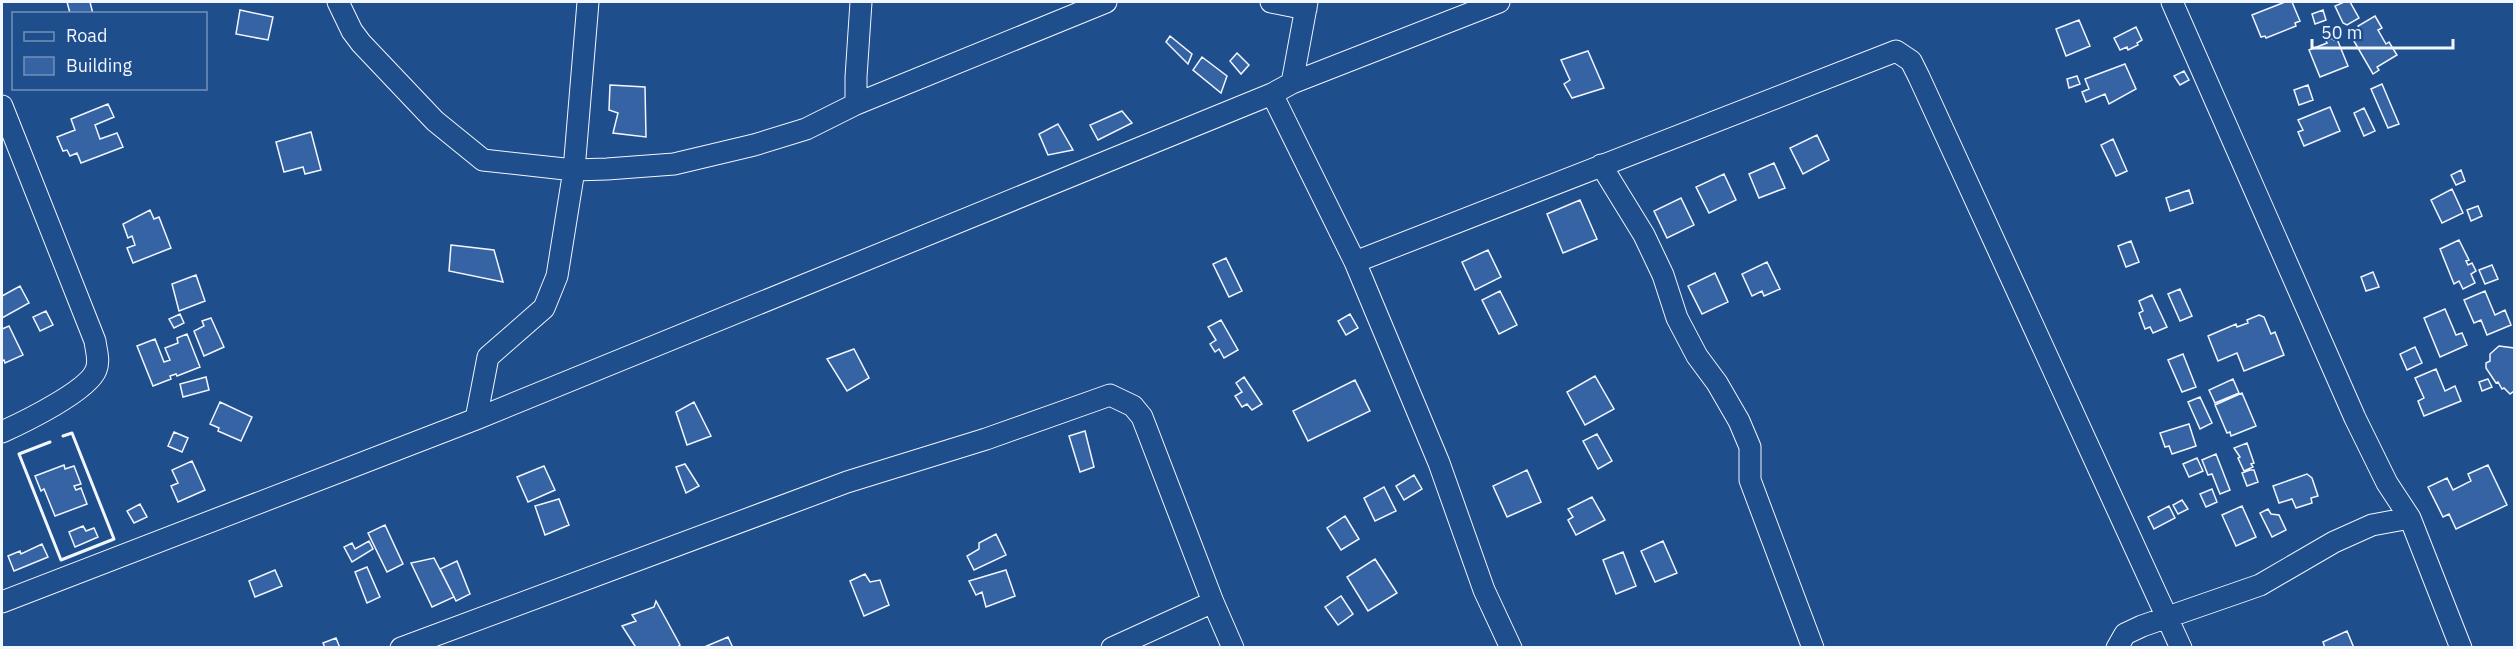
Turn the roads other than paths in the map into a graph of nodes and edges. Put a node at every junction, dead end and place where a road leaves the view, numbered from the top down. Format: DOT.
graph roads {
  1 [pos="338,2"];
  2 [pos="588,2"];
  3 [pos="861,2"];
  4 [pos="1106,2"];
  5 [pos="1271,2"];
  6 [pos="1499,2"];
  7 [pos="2172,2"];
  8 [pos="1307,5"];
  9 [pos="1292,83"];
  10 [pos="1272,94"];
  11 [pos="856,104"];
  12 [pos="2,106"];
  13 [pos="1601,165"];
  14 [pos="574,170"];
  15 [pos="1355,262"];
  16 [pos="476,419"];
  17 [pos="2,432"];
  18 [pos="2410,518"];
  19 [pos="2,602"];
  20 [pos="1212,602"];
  21 [pos="2166,616"];
  22 [pos="402,648"];
  23 [pos="1112,648"];
  24 [pos="1233,648"];
  25 [pos="1511,648"];
  26 [pos="1813,648"];
  27 [pos="2117,648"];
  28 [pos="2181,648"];
  29 [pos="2461,648"];
  1 -- 14 [label="street"];
  2 -- 14 [label="street"];
  3 -- 11 [label="street"];
  4 -- 11 [label="street"];
  5 -- 8 [label="street"];
  6 -- 9 [label="street"];
  7 -- 18 [label="street"];
  8 -- 9 [label="street"];
  9 -- 10 [label="street"];
  10 -- 15 [label="street"];
  10 -- 16 [label="street"];
  11 -- 14 [label="street"];
  12 -- 17 [label="street"];
  13 -- 15 [label="street"];
  13 -- 21 [label="street"];
  13 -- 26 [label="street"];
  14 -- 16 [label="street"];
  15 -- 25 [label="street"];
  16 -- 19 [label="street"];
  18 -- 21 [label="street"];
  18 -- 29 [label="street"];
  20 -- 22 [label="street"];
  20 -- 23 [label="street"];
  20 -- 24 [label="street"];
  21 -- 27 [label="street"];
  21 -- 28 [label="street"];
}
